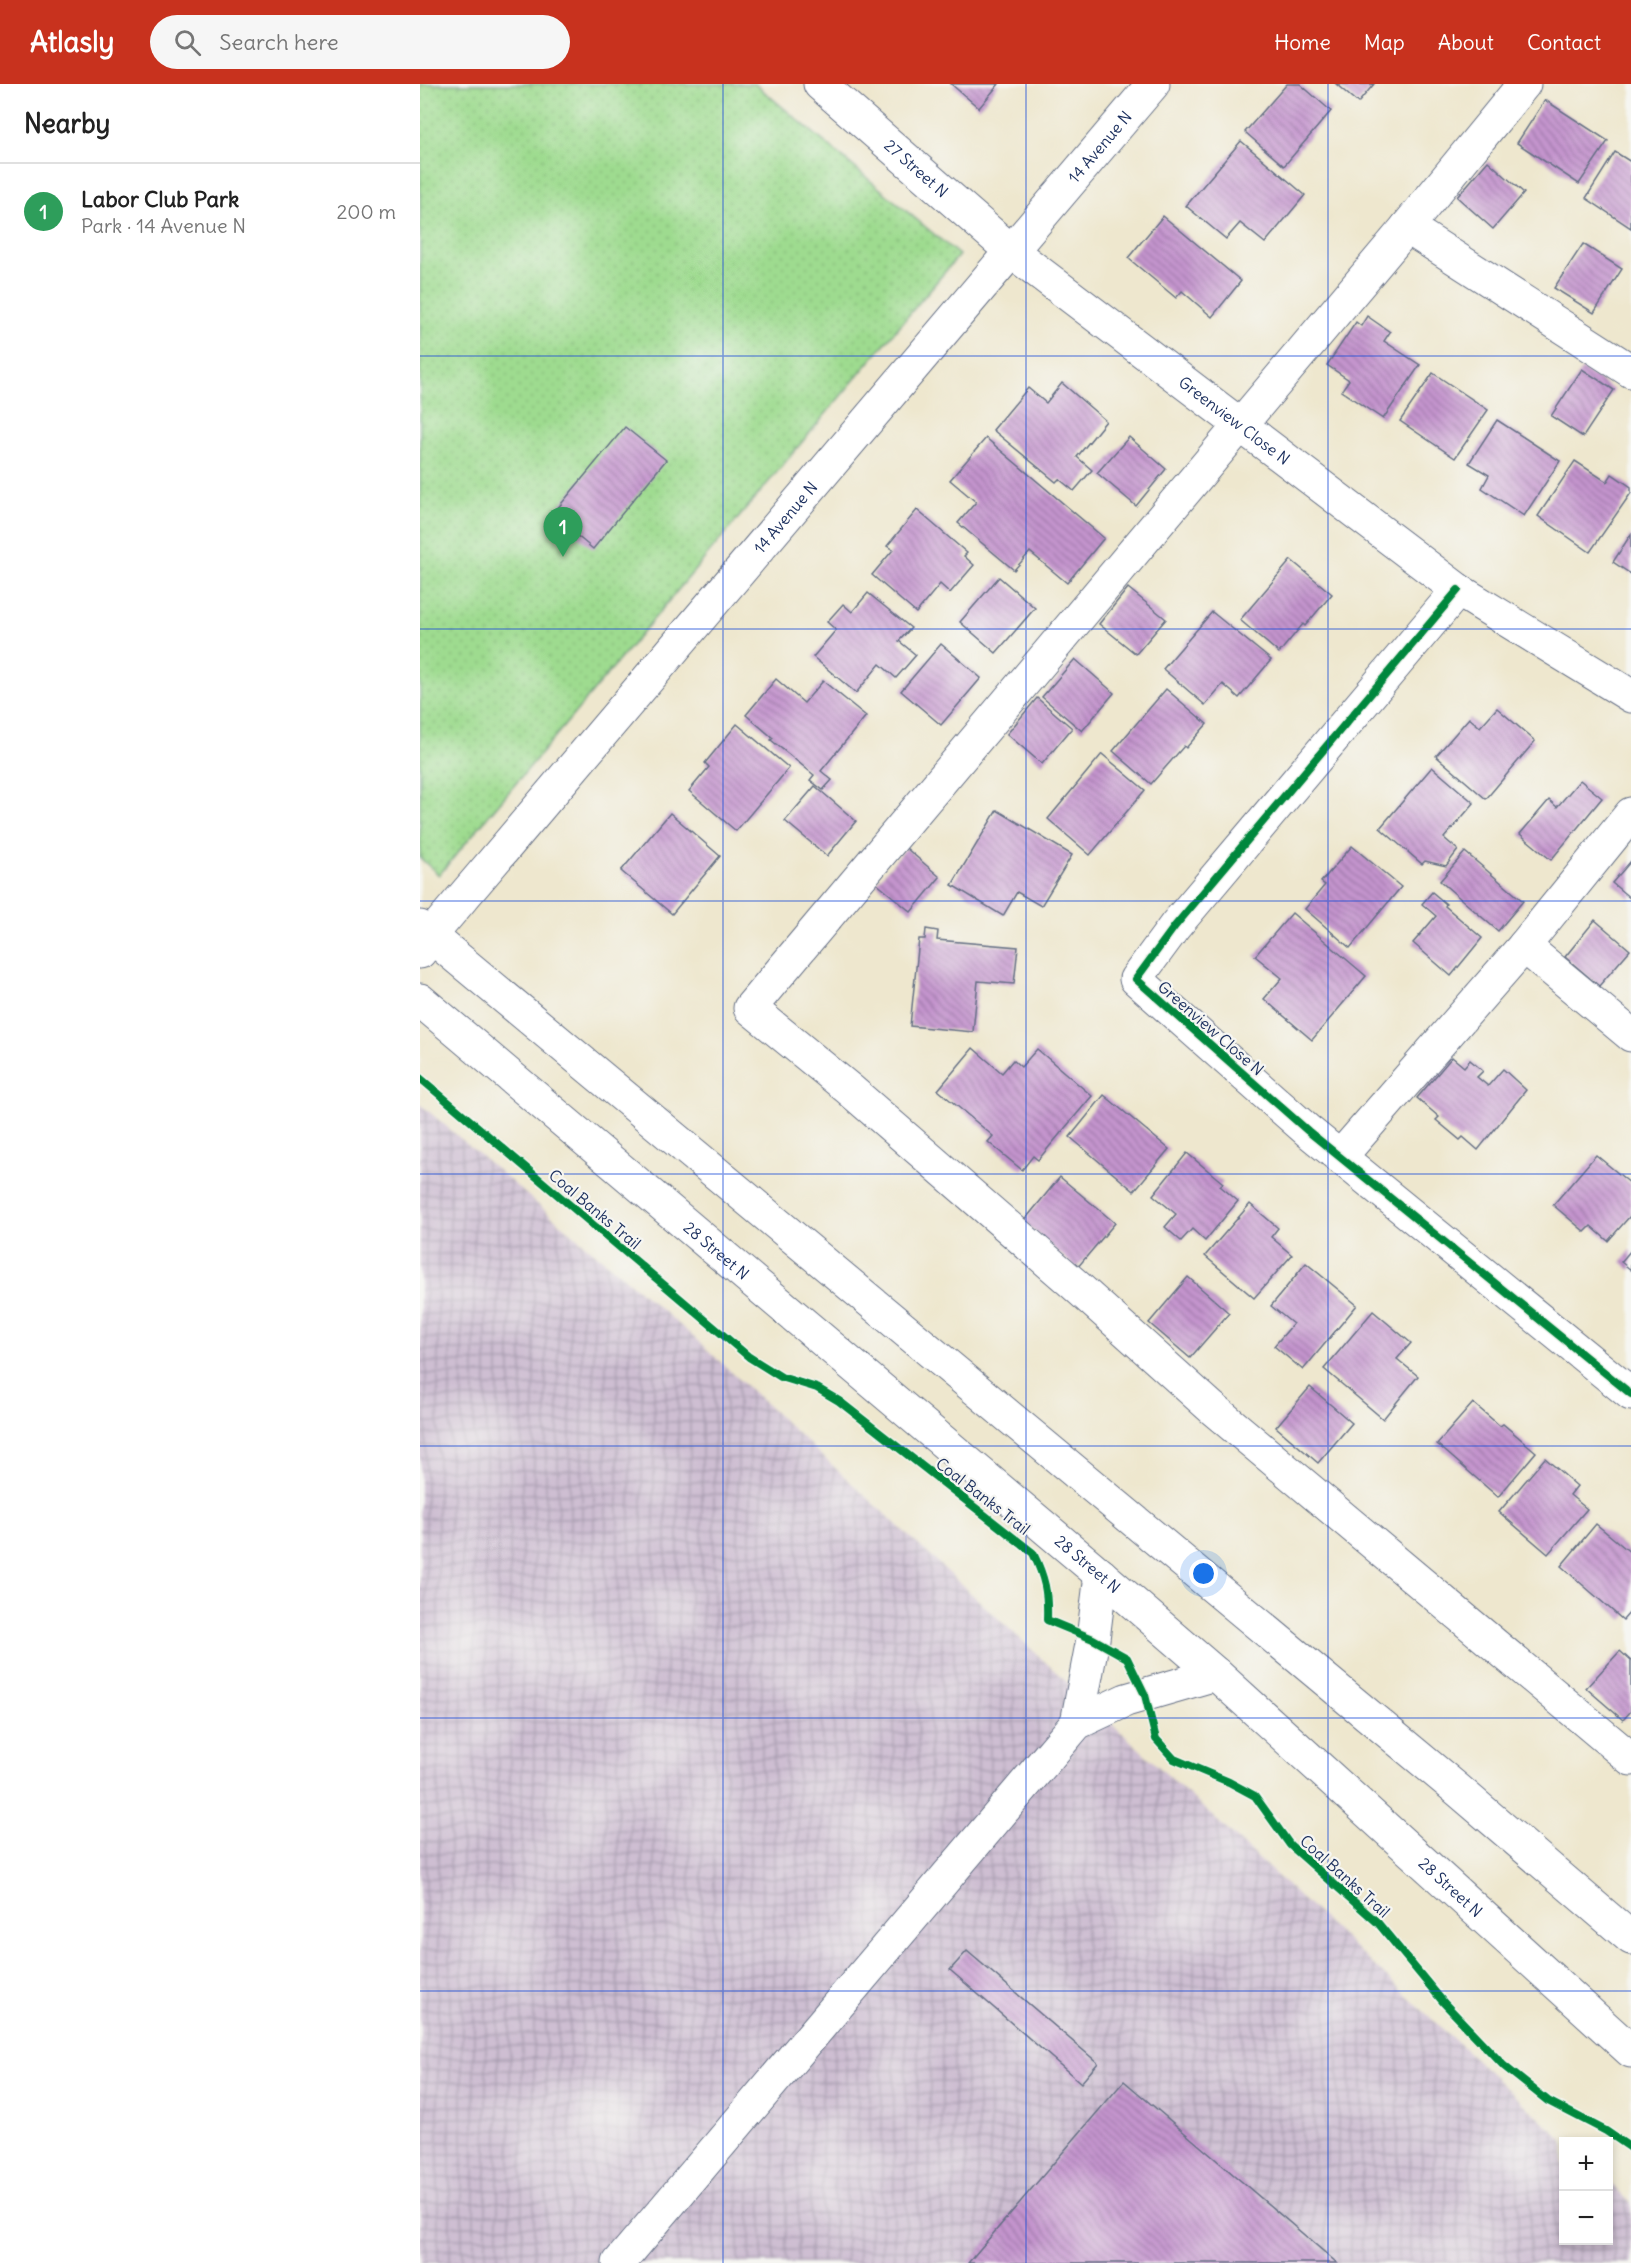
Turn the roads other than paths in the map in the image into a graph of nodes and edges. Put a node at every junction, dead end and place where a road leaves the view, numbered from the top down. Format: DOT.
graph roads {
  1 [pos="820,84"];
  2 [pos="1154,84"];
  3 [pos="1524,84"];
  4 [pos="1407,227"];
  5 [pos="1011,251"];
  6 [pos="1631,371"];
  7 [pos="1240,425"];
  8 [pos="1458,590"];
  9 [pos="1631,696"];
  10 [pos="1631,814"];
  11 [pos="423,938"];
  12 [pos="1524,946"];
  13 [pos="420,1000"];
  14 [pos="1631,1035"];
  15 [pos="1340,1157"];
  16 [pos="1631,1394"];
  17 [pos="1101,1575"];
  18 [pos="1216,1674"];
  19 [pos="1077,1723"];
  20 [pos="1631,1759"];
  21 [pos="1631,1938"];
  22 [pos="1631,2051"];
  23 [pos="619,2263"];
  1 -- 5 [label="street, 27 Street N"];
  2 -- 5 [label="street, 14 Avenue N"];
  3 -- 4 [label="street"];
  4 -- 6 [label="street"];
  4 -- 7 [label="street"];
  5 -- 7 [label="street, Greenview Close N"];
  5 -- 11 [label="street, 14 Avenue N"];
  7 -- 8 [label="street, Greenview Close N"];
  7 -- 20 [label="street"];
  8 -- 9 [label="street, Greenview Close N"];
  8 -- 15 [label="street, Greenview Close N"];
  10 -- 12 [label="street"];
  11 -- 21 [label="street"];
  12 -- 14 [label="street"];
  12 -- 15 [label="street"];
  13 -- 17 [label="street, 28 Street N"];
  15 -- 16 [label="street, Greenview Close N"];
  17 -- 18 [label="street, 28 Street N"];
  17 -- 19 [label="street"];
  18 -- 19 [label="street"];
  18 -- 22 [label="street, 28 Street N"];
  19 -- 23 [label="street"];
}
